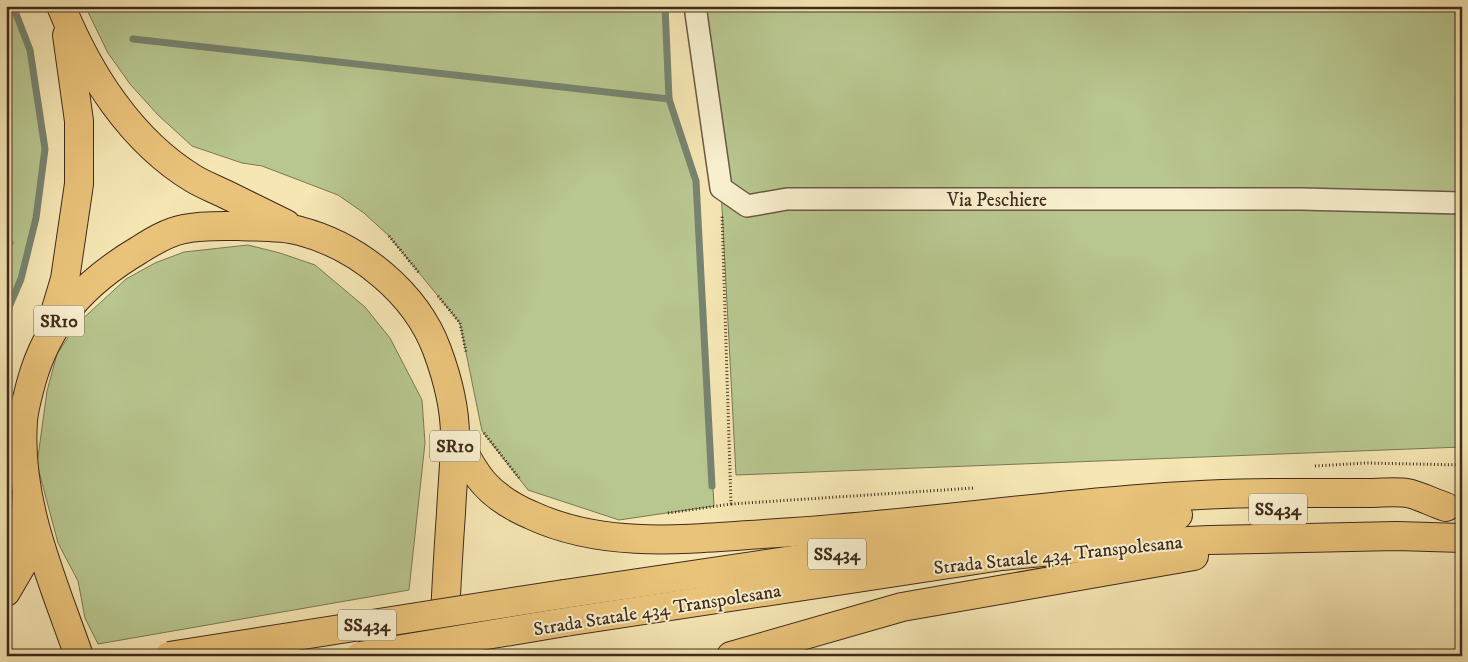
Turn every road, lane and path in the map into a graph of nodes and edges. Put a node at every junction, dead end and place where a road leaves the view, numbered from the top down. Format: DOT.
graph roads {
  1 [pos="695,6"];
  2 [pos="62,9"];
  3 [pos="721,188"];
  4 [pos="1462,203"];
  5 [pos="299,230"];
  6 [pos="389,236"];
  7 [pos="424,280"];
  8 [pos="436,294"];
  9 [pos="47,340"];
  10 [pos="466,353"];
  11 [pos="482,431"];
  12 [pos="456,434"];
  13 [pos="522,482"];
  14 [pos="28,494"];
  15 [pos="1454,508"];
  16 [pos="667,513"];
  17 [pos="1291,538"];
  18 [pos="1462,538"];
  19 [pos="6,592"];
  20 [pos="79,656"];
  21 [pos="169,656"];
  22 [pos="360,656"];
  23 [pos="442,656"];
  24 [pos="731,656"];
  1 -- 3 [label="street"];
  2 -- 5 [label="main road, SR10"];
  2 -- 9 [label="main road, SR10"];
  3 -- 4 [label="street, Via Peschiere"];
  3 -- 16 [label="path"];
  5 -- 9 [label="main road, SR10"];
  5 -- 12 [label="main road, SR10"];
  6 -- 7 [label="path"];
  8 -- 10 [label="path"];
  9 -- 14 [label="main road, SR10"];
  11 -- 13 [label="path"];
  12 -- 15 [label="main road"];
  12 -- 23 [label="main road, SR10"];
  14 -- 19 [label="main road"];
  14 -- 20 [label="main road, SR10"];
  15 -- 21 [label="main road, Strada Statale 434 Transpolesana / SS434, bridge"];
  17 -- 18 [label="main road, Strada Statale 434 Transpolesana / SS434"];
  17 -- 22 [label="main road, Strada Statale 434 Transpolesana / SS434, bridge"];
  17 -- 24 [label="main road"];
}
